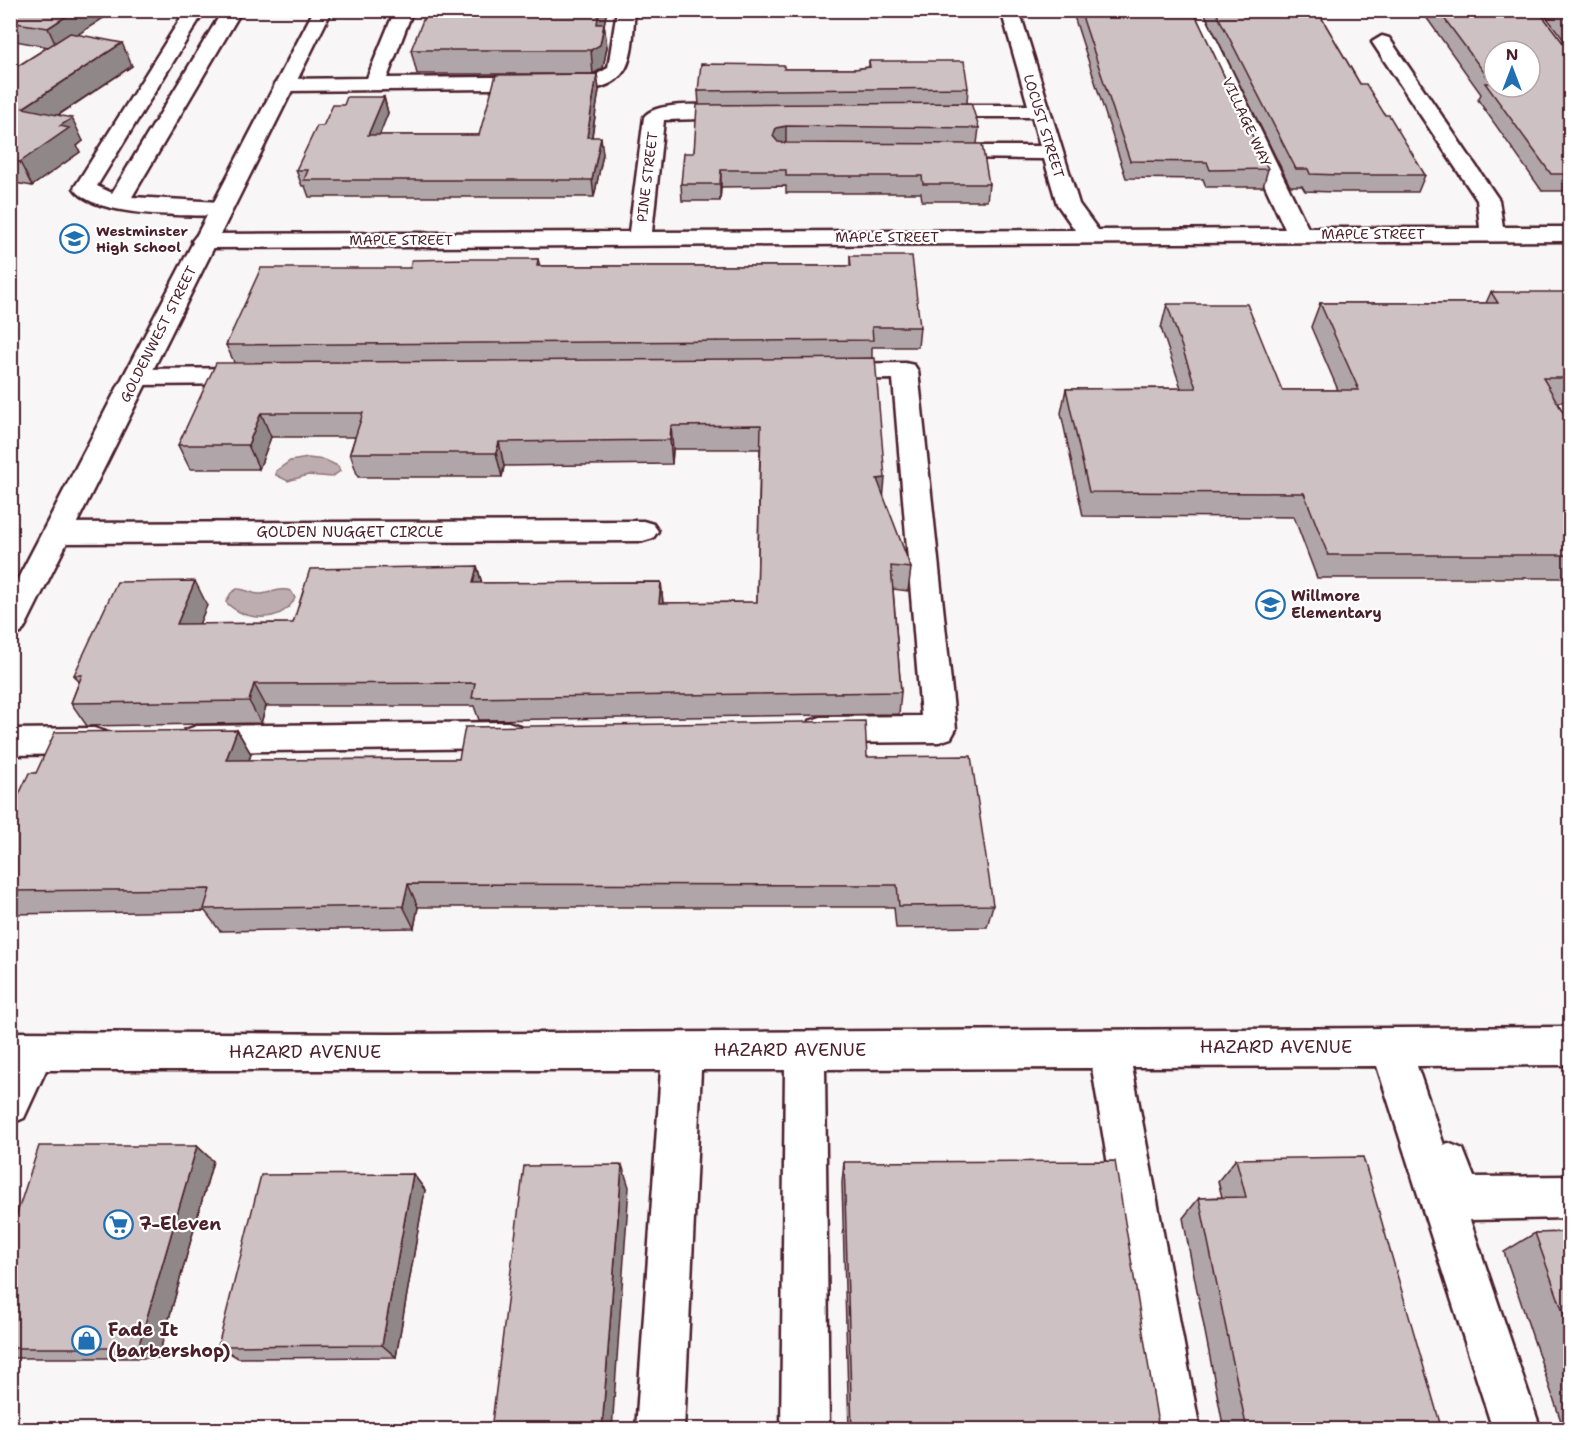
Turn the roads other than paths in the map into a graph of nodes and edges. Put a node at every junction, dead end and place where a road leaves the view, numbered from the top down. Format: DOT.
graph roads {
  1 [pos="196,10"];
  2 [pos="233,10"];
  3 [pos="323,10"];
  4 [pos="404,10"];
  5 [pos="626,10"];
  6 [pos="1010,10"];
  7 [pos="1193,10"];
  8 [pos="1382,42"];
  9 [pos="284,85"];
  10 [pos="374,85"];
  11 [pos="903,111"];
  12 [pos="1040,111"];
  13 [pos="761,112"];
  14 [pos="913,152"];
  15 [pos="1053,153"];
  16 [pos="119,200"];
  17 [pos="220,209"];
  18 [pos="1299,234"];
  19 [pos="1492,234"];
  20 [pos="1570,234"];
  21 [pos="1090,236"];
  22 [pos="640,238"];
  23 [pos="204,241"];
  24 [pos="808,372"];
  25 [pos="283,376"];
  26 [pos="136,377"];
  27 [pos="643,531"];
  28 [pos="58,533"];
  29 [pos="10,626"];
  30 [pos="796,731"];
  31 [pos="535,734"];
  32 [pos="121,740"];
  33 [pos="167,740"];
  34 [pos="10,742"];
  35 [pos="1570,1046"];
  36 [pos="1400,1047"];
  37 [pos="1109,1048"];
  38 [pos="681,1050"];
  39 [pos="805,1050"];
  40 [pos="22,1051"];
  41 [pos="10,1104"];
  42 [pos="1570,1197"];
  43 [pos="660,1430"];
  44 [pos="805,1430"];
  45 [pos="1176,1430"];
  46 [pos="1516,1430"];
  1 -- 16 [label="street"];
  2 -- 16 [label="street"];
  3 -- 9 [label="street, GOLDENWEST STREET"];
  4 -- 10 [label="street"];
  5 -- 10 [label="street"];
  6 -- 12 [label="street, LOCUST STREET"];
  7 -- 18 [label="street, VILLAGE WAY"];
  8 -- 19 [label="street"];
  9 -- 10 [label="street"];
  9 -- 17 [label="street, GOLDENWEST STREET"];
  11 -- 12 [label="street"];
  12 -- 15 [label="street, LOCUST STREET"];
  13 -- 22 [label="street, PINE STREET"];
  14 -- 15 [label="street"];
  15 -- 21 [label="street, LOCUST STREET"];
  16 -- 17 [label="street"];
  17 -- 23 [label="street, GOLDENWEST STREET"];
  18 -- 19 [label="street, MAPLE STREET"];
  18 -- 21 [label="street, MAPLE STREET"];
  19 -- 20 [label="street, MAPLE STREET"];
  21 -- 22 [label="street, MAPLE STREET"];
  22 -- 23 [label="street, MAPLE STREET"];
  23 -- 26 [label="street, GOLDENWEST STREET"];
  24 -- 30 [label="street"];
  25 -- 26 [label="street"];
  26 -- 28 [label="street, GOLDENWEST STREET"];
  27 -- 28 [label="street, GOLDEN NUGGET CIRCLE"];
  28 -- 29 [label="street, GOLDENWEST STREET"];
  31 -- 33 [label="street"];
  32 -- 34 [label="street"];
  35 -- 36 [label="street, HAZARD AVENUE"];
  36 -- 37 [label="street, HAZARD AVENUE"];
  36 -- 42 [label="street"];
  36 -- 46 [label="street"];
  37 -- 39 [label="street, HAZARD AVENUE"];
  37 -- 45 [label="street"];
  38 -- 39 [label="street, HAZARD AVENUE"];
  38 -- 40 [label="street, HAZARD AVENUE"];
  38 -- 43 [label="street"];
  39 -- 44 [label="street"];
  40 -- 41 [label="street"];
}
